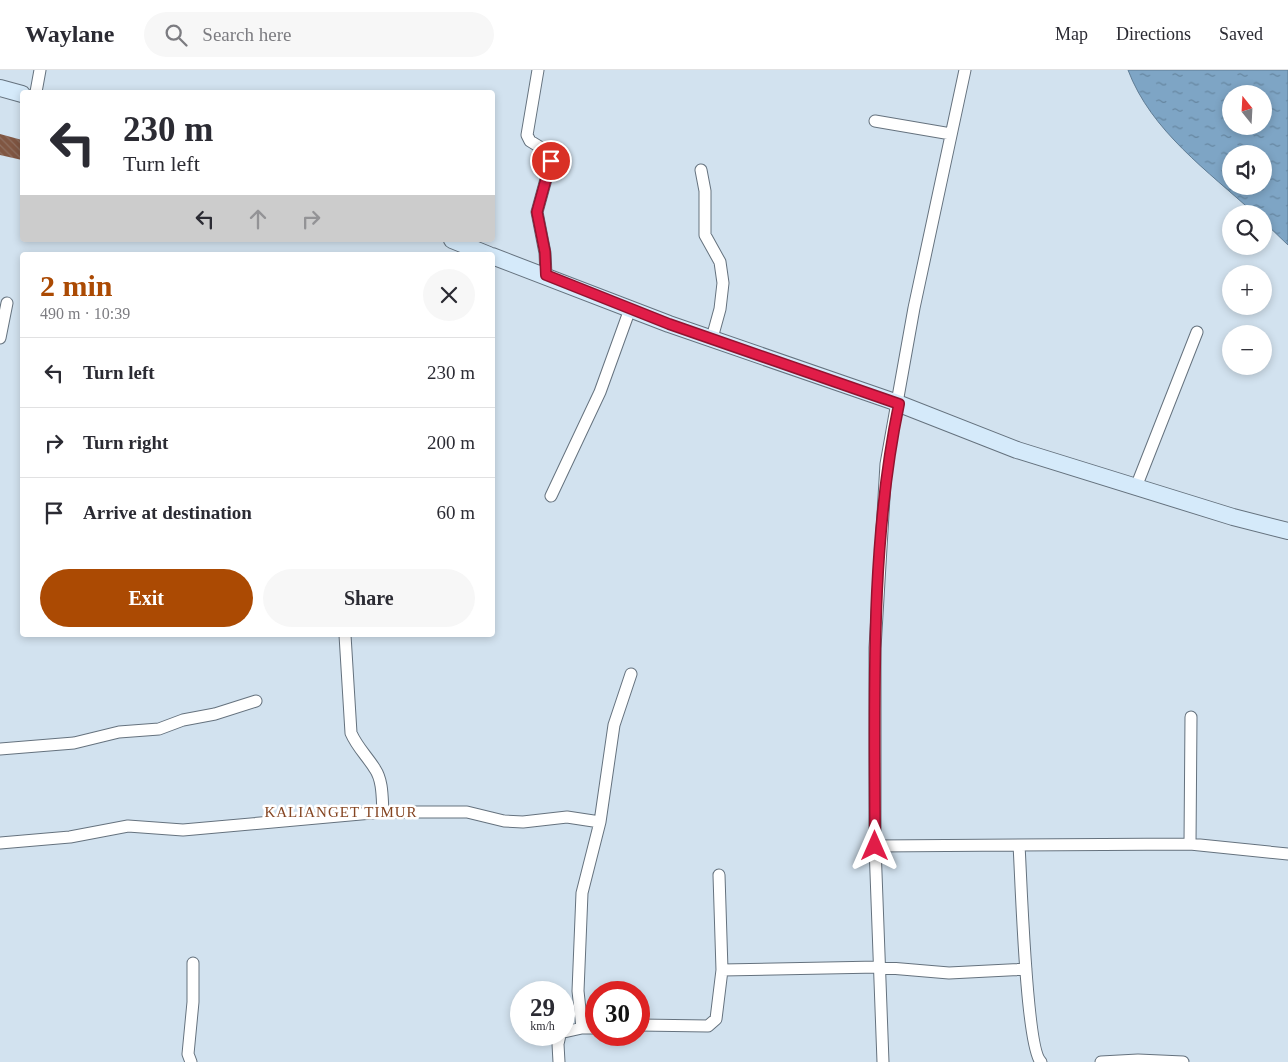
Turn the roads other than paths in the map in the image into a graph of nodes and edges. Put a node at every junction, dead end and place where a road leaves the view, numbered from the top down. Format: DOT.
graph roads {
  1 [pos="40,70"];
  2 [pos="538,70"];
  3 [pos="965,70"];
  4 [pos="0,88"];
  5 [pos="36,90"];
  6 [pos="20,93"];
  7 [pos="875,121"];
  8 [pos="952,134"];
  9 [pos="701,170"];
  10 [pos="457,242"];
  11 [pos="482,252"];
  12 [pos="495,257"];
  13 [pos="546,275"];
  14 [pos="8,303"];
  15 [pos="630,309"];
  16 [pos="1197,332"];
  17 [pos="0,338"];
  18 [pos="712,338"];
  19 [pos="899,404"];
  20 [pos="1136,487"];
  21 [pos="551,496"];
  22 [pos="1288,531"];
  23 [pos="345,637"];
  24 [pos="631,674"];
  25 [pos="256,701"];
  26 [pos="1190,717"];
  27 [pos="0,749"];
  28 [pos="383,812"];
  29 [pos="600,822"];
  30 [pos="0,842"];
  31 [pos="1190,844"];
  32 [pos="1019,845"];
  33 [pos="875,846"];
  34 [pos="1288,854"];
  35 [pos="719,875"];
  36 [pos="193,963"];
  37 [pos="878,968"];
  38 [pos="1026,969"];
  39 [pos="722,970"];
  40 [pos="650,1025"];
  41 [pos="582,1028"];
  42 [pos="575,1030"];
  43 [pos="558,1046"];
  44 [pos="191,1062"];
  45 [pos="559,1062"];
  46 [pos="883,1062"];
  47 [pos="1041,1062"];
  48 [pos="1102,1062"];
  49 [pos="1183,1062"];
  1 -- 5 [label="street"];
  2 -- 13 [label="street"];
  3 -- 8 [label="street"];
  4 -- 6 [label="main road"];
  7 -- 8 [label="street"];
  8 -- 19 [label="street"];
  9 -- 18 [label="street"];
  10 -- 11 [label="main road"];
  12 -- 13 [label="main road"];
  13 -- 15 [label="main road"];
  14 -- 17 [label="street"];
  15 -- 18 [label="main road"];
  15 -- 21 [label="street"];
  16 -- 20 [label="street"];
  18 -- 19 [label="main road"];
  19 -- 20 [label="main road"];
  19 -- 33 [label="street"];
  20 -- 22 [label="main road"];
  23 -- 28 [label="street"];
  24 -- 29 [label="street"];
  25 -- 27 [label="street"];
  26 -- 31 [label="street"];
  28 -- 29 [label="street"];
  28 -- 30 [label="street"];
  29 -- 41 [label="street"];
  31 -- 32 [label="street"];
  31 -- 34 [label="street"];
  32 -- 33 [label="street"];
  32 -- 38 [label="street"];
  33 -- 37 [label="street"];
  35 -- 39 [label="street"];
  36 -- 44 [label="street"];
  37 -- 38 [label="street"];
  37 -- 39 [label="street"];
  37 -- 46 [label="street"];
  38 -- 47 [label="street"];
  39 -- 40 [label="street"];
  41 -- 42 [label="street"];
  43 -- 45 [label="street"];
  48 -- 49 [label="street"];
}
